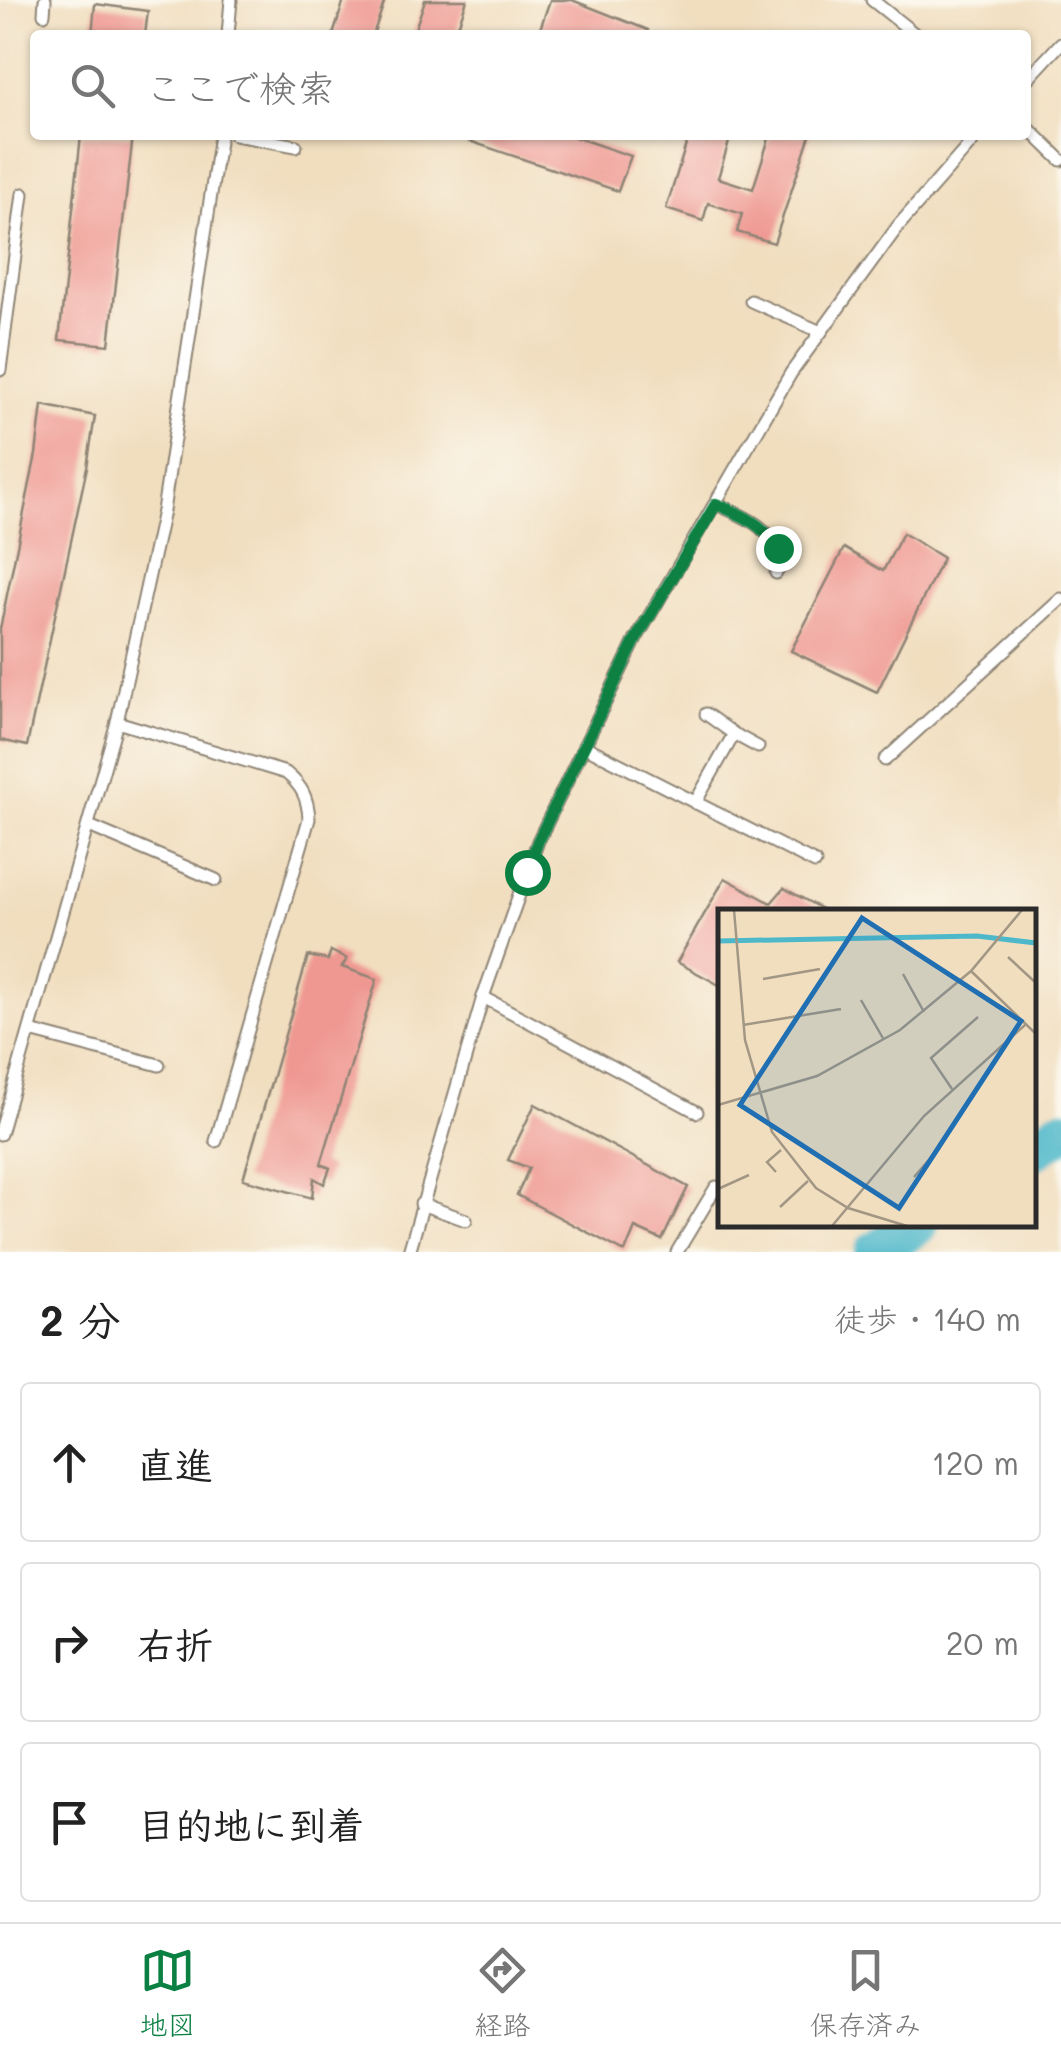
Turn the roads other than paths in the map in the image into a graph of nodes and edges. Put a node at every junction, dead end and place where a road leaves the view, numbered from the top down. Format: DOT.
graph roads {
  1 [pos="231,0"];
  2 [pos="872,0"];
  3 [pos="228,30"];
  4 [pos="910,30"];
  5 [pos="1061,43"];
  6 [pos="1031,76"];
  7 [pos="1031,131"];
  8 [pos="219,140"];
  9 [pos="263,140"];
  10 [pos="974,140"];
  11 [pos="296,146"];
  12 [pos="1061,160"];
  13 [pos="24,194"];
  14 [pos="751,300"];
  15 [pos="821,332"];
  16 [pos="0,370"];
  17 [pos="716,504"];
  18 [pos="776,573"];
  19 [pos="1061,598"];
  20 [pos="706,714"];
  21 [pos="117,722"];
  22 [pos="734,734"];
  23 [pos="584,746"];
  24 [pos="758,747"];
  25 [pos="885,760"];
  26 [pos="695,803"];
  27 [pos="89,826"];
  28 [pos="816,863"];
  29 [pos="216,880"];
  30 [pos="483,997"];
  31 [pos="30,1031"];
  32 [pos="159,1065"];
  33 [pos="697,1112"];
  34 [pos="0,1134"];
  35 [pos="216,1141"];
  36 [pos="716,1187"];
  37 [pos="421,1204"];
  38 [pos="466,1220"];
  39 [pos="409,1252"];
  40 [pos="677,1252"];
  1 -- 3 [label="lane"];
  2 -- 4 [label="lane"];
  5 -- 6 [label="lane"];
  7 -- 12 [label="lane"];
  8 -- 21 [label="lane"];
  9 -- 11 [label="lane"];
  10 -- 15 [label="lane"];
  13 -- 16 [label="lane"];
  14 -- 15 [label="lane"];
  15 -- 17 [label="lane"];
  17 -- 18 [label="lane"];
  17 -- 23 [label="lane"];
  19 -- 25 [label="lane"];
  20 -- 22 [label="lane"];
  21 -- 27 [label="lane"];
  21 -- 35 [label="lane"];
  22 -- 24 [label="lane"];
  22 -- 26 [label="lane"];
  23 -- 26 [label="lane"];
  23 -- 30 [label="lane"];
  26 -- 28 [label="lane"];
  27 -- 29 [label="lane"];
  27 -- 31 [label="lane"];
  30 -- 33 [label="lane"];
  30 -- 37 [label="lane"];
  31 -- 32 [label="lane"];
  31 -- 34 [label="lane"];
  36 -- 40 [label="lane"];
  37 -- 38 [label="lane"];
  37 -- 39 [label="lane"];
}
